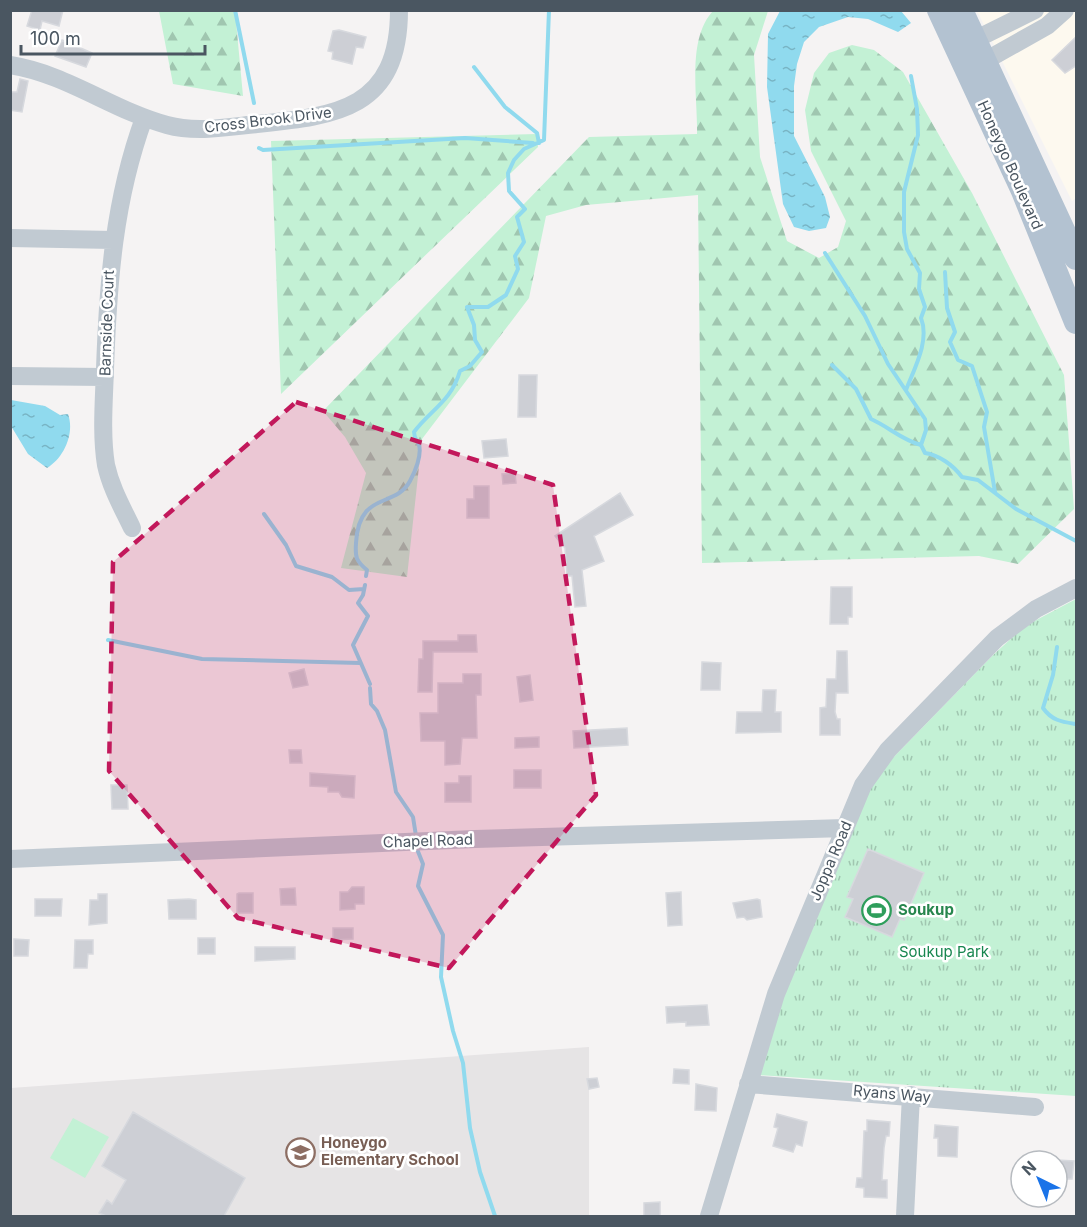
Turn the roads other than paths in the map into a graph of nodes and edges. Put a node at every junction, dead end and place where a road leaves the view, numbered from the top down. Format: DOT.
graph roads {
  1 [pos="399,10"];
  2 [pos="939,10"];
  3 [pos="961,10"];
  4 [pos="1035,10"];
  5 [pos="1065,10"];
  6 [pos="971,55"];
  7 [pos="10,64"];
  8 [pos="144,118"];
  9 [pos="10,238"];
  10 [pos="113,240"];
  11 [pos="1077,258"];
  12 [pos="1077,322"];
  13 [pos="10,376"];
  14 [pos="105,377"];
  15 [pos="132,528"];
  16 [pos="1077,588"];
  17 [pos="845,828"];
  18 [pos="10,859"];
  19 [pos="748,1084"];
  20 [pos="912,1095"];
  21 [pos="1035,1107"];
  22 [pos="709,1216"];
  23 [pos="905,1216"];
  1 -- 8 [label="street, Cross Brook Drive"];
  2 -- 6 [label="main road, Honeygo Boulevard"];
  3 -- 6 [label="main road, Honeygo Boulevard"];
  4 -- 6 [label="street"];
  5 -- 6 [label="street"];
  6 -- 11 [label="main road, Honeygo Boulevard"];
  6 -- 12 [label="main road, Honeygo Boulevard"];
  7 -- 8 [label="street, Cross Brook Drive"];
  8 -- 10 [label="street, Barnside Court"];
  9 -- 10 [label="street"];
  10 -- 14 [label="street, Barnside Court"];
  13 -- 14 [label="street"];
  14 -- 15 [label="street, Barnside Court"];
  16 -- 17 [label="street, Joppa Road"];
  17 -- 18 [label="street, Chapel Road"];
  17 -- 19 [label="street, Joppa Road"];
  19 -- 20 [label="street, Ryans Way"];
  19 -- 22 [label="street, Joppa Road"];
  20 -- 21 [label="street, Ryans Way"];
  20 -- 23 [label="street"];
}
